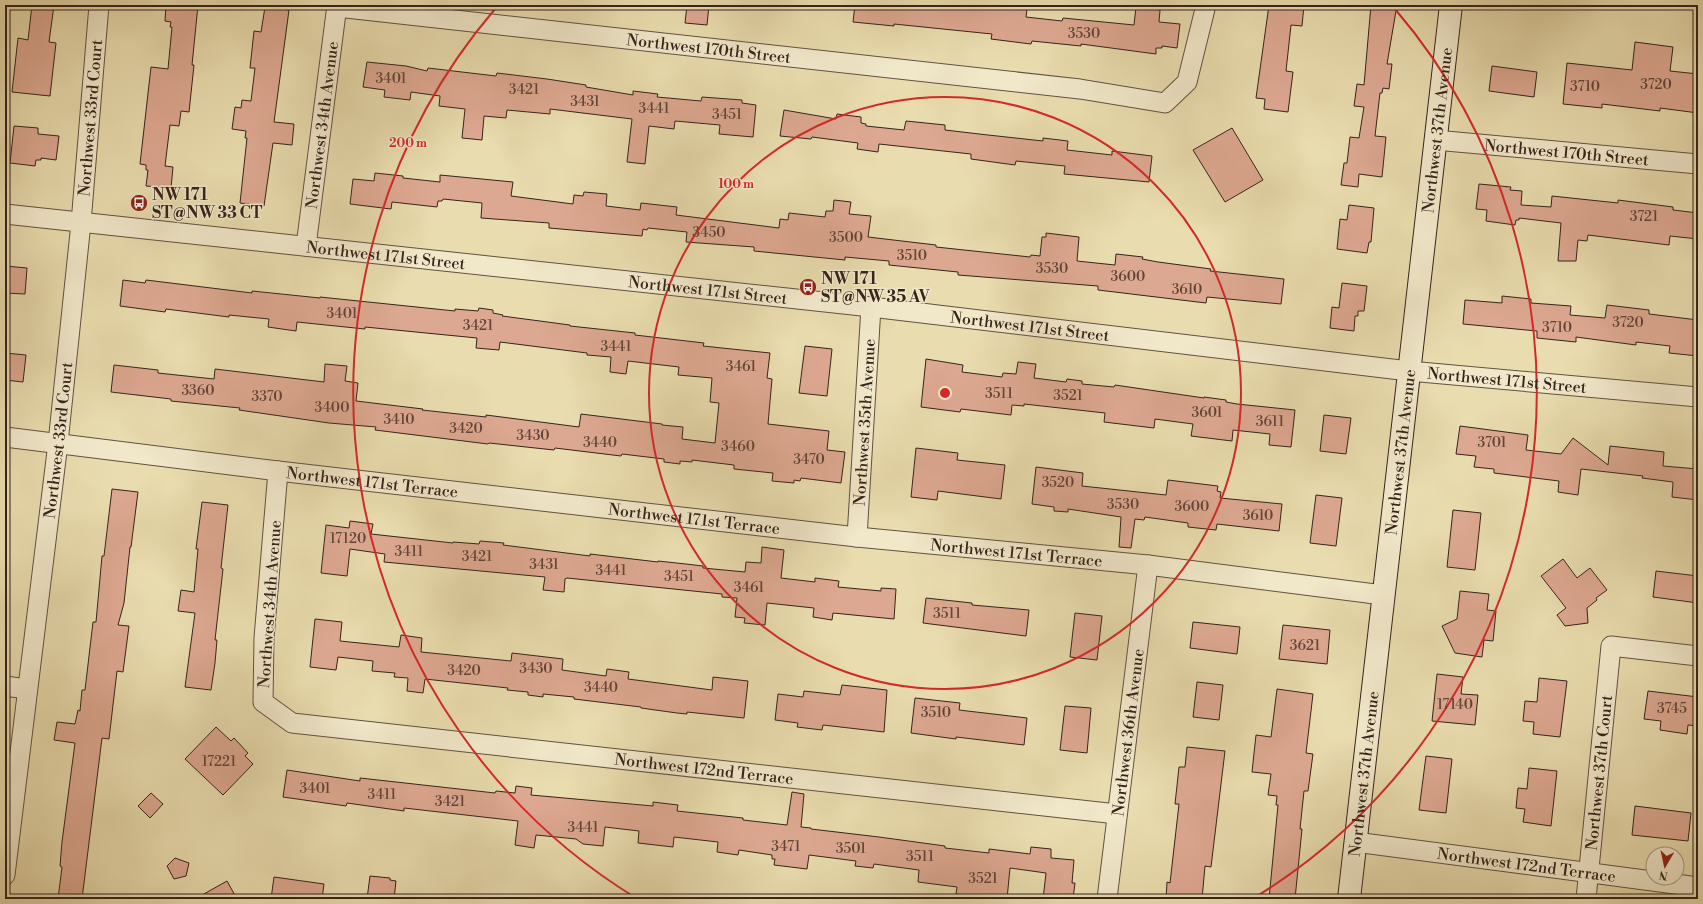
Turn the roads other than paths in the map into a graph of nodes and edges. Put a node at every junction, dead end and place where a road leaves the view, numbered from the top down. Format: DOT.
graph roads {
  1 [pos="99,5"];
  2 [pos="1206,5"];
  3 [pos="1451,5"];
  4 [pos="337,6"];
  5 [pos="1435,140"];
  6 [pos="1698,164"];
  7 [pos="5,214"];
  8 [pos="81,223"];
  9 [pos="306,246"];
  10 [pos="871,307"];
  11 [pos="1408,371"];
  12 [pos="1698,397"];
  13 [pos="5,437"];
  14 [pos="58,443"];
  15 [pos="278,470"];
  16 [pos="857,536"];
  17 [pos="1148,565"];
  18 [pos="1384,595"];
  19 [pos="1698,656"];
  20 [pos="5,686"];
  21 [pos="27,689"];
  22 [pos="292,723"];
  23 [pos="1117,814"];
  24 [pos="1355,842"];
  25 [pos="1589,872"];
  26 [pos="5,875"];
  27 [pos="1698,887"];
  28 [pos="1106,899"];
  29 [pos="1349,899"];
  30 [pos="1586,899"];
  1 -- 8 [label="street, Northwest 33rd Court"];
  2 -- 4 [label="street, Northwest 170th Street"];
  3 -- 5 [label="main road, Northwest 37th Avenue"];
  4 -- 9 [label="street, Northwest 34th Avenue"];
  5 -- 6 [label="street, Northwest 170th Street"];
  5 -- 11 [label="main road, Northwest 37th Avenue"];
  7 -- 8 [label="street, Northwest 171st Street"];
  8 -- 9 [label="street, Northwest 171st Street"];
  8 -- 14 [label="street, Northwest 33rd Court"];
  9 -- 10 [label="street, Northwest 171st Street"];
  10 -- 11 [label="street, Northwest 171st Street"];
  10 -- 16 [label="street, Northwest 35th Avenue"];
  11 -- 12 [label="street, Northwest 171st Street"];
  11 -- 18 [label="main road, Northwest 37th Avenue"];
  13 -- 14 [label="street, Northwest 171st Terrace"];
  14 -- 15 [label="street, Northwest 171st Terrace"];
  14 -- 21 [label="street, Northwest 33rd Court"];
  15 -- 16 [label="street, Northwest 171st Terrace"];
  15 -- 22 [label="street, Northwest 34th Avenue"];
  16 -- 17 [label="street, Northwest 171st Terrace"];
  17 -- 18 [label="street, Northwest 171st Terrace"];
  17 -- 23 [label="street, Northwest 36th Avenue"];
  18 -- 24 [label="main road, Northwest 37th Avenue"];
  19 -- 25 [label="street, Northwest 37th Court"];
  20 -- 21 [label="street"];
  21 -- 26 [label="street, Northwest 33rd Court"];
  22 -- 23 [label="street, Northwest 172nd Terrace"];
  23 -- 28 [label="street, Northwest 36th Avenue"];
  24 -- 25 [label="street, Northwest 172nd Terrace"];
  24 -- 29 [label="main road, Northwest 37th Avenue"];
  25 -- 27 [label="street, Northwest 172nd Terrace"];
  25 -- 30 [label="street, Northwest 37th Court"];
}
